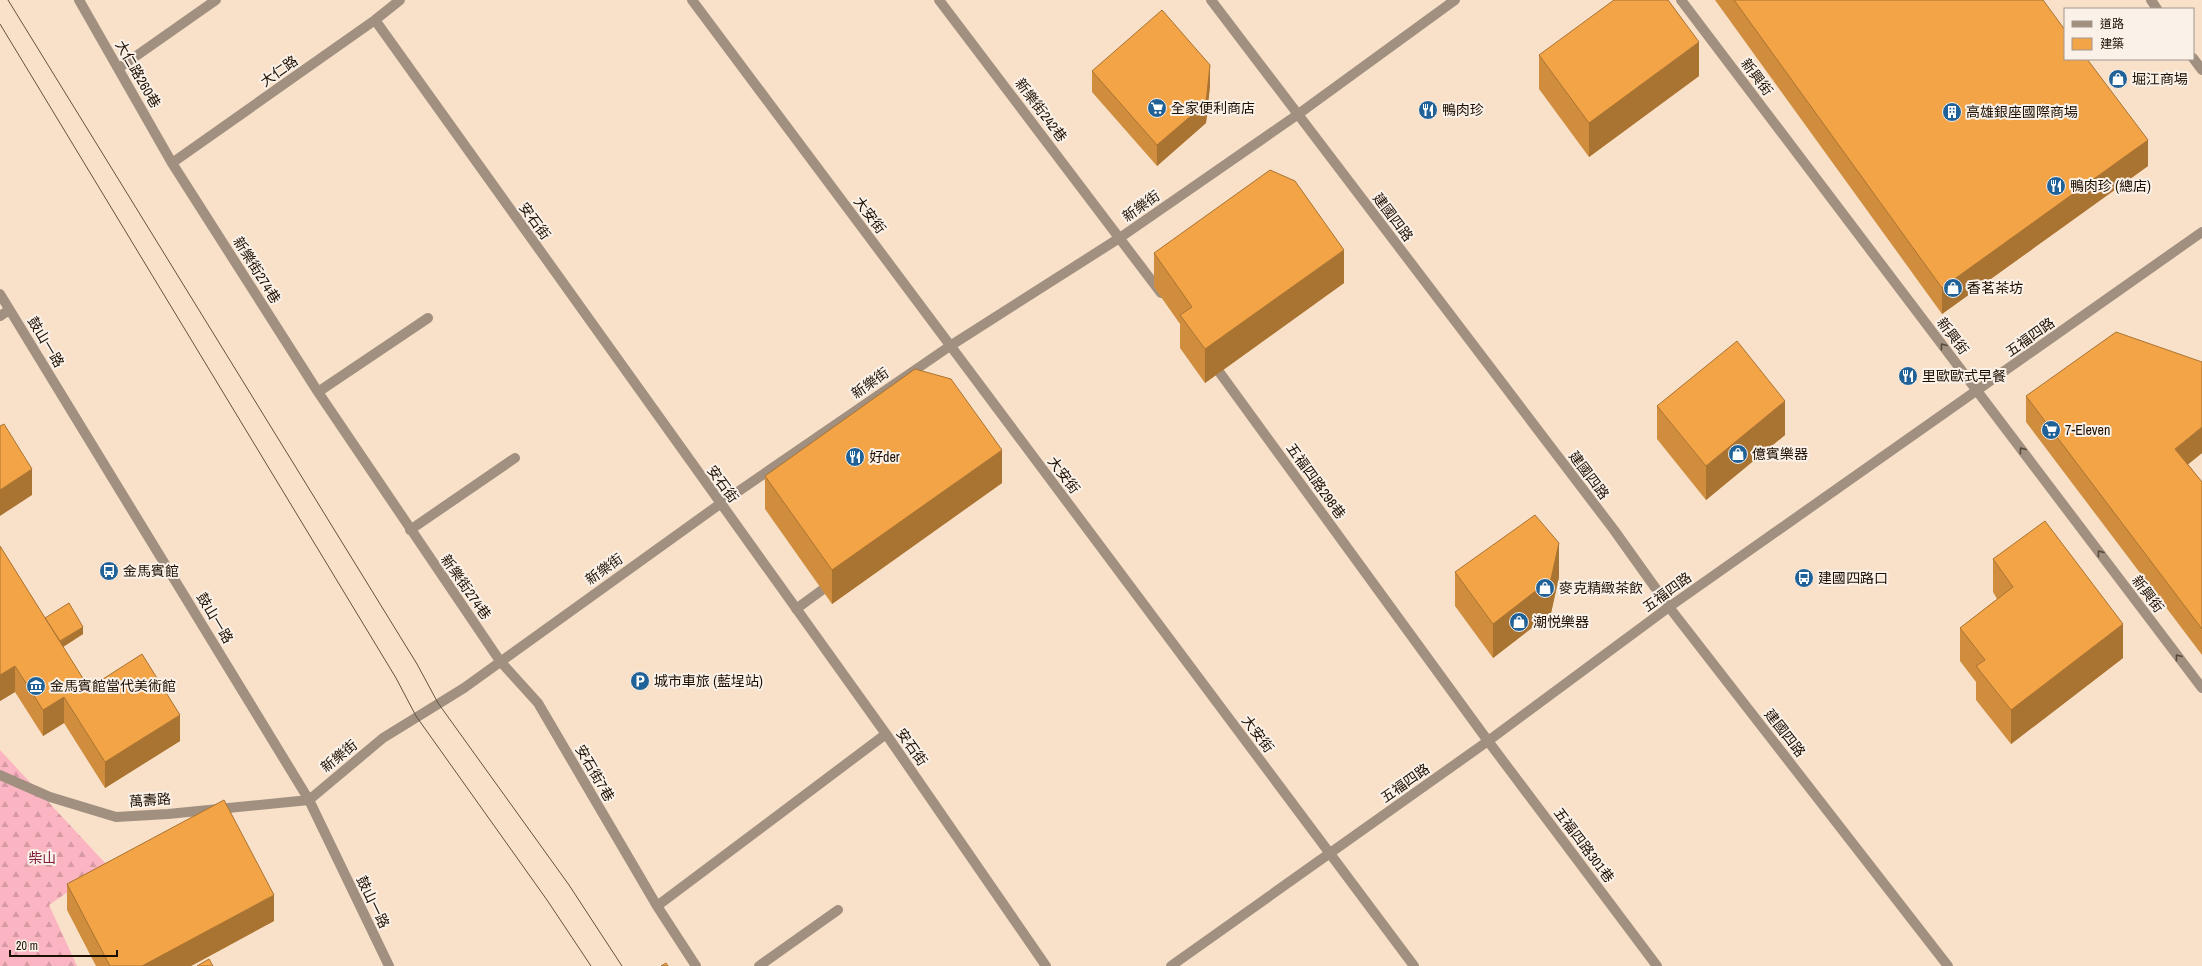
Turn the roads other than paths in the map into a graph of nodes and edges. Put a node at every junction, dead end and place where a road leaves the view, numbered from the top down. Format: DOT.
graph roads {
  1 [pos="79,0"];
  2 [pos="216,0"];
  3 [pos="400,0"];
  4 [pos="692,0"];
  5 [pos="939,0"];
  6 [pos="1211,0"];
  7 [pos="1681,0"];
  8 [pos="1449,2"];
  9 [pos="375,20"];
  10 [pos="2194,59"];
  11 [pos="119,68"];
  12 [pos="2202,70"];
  13 [pos="1297,115"];
  14 [pos="172,163"];
  15 [pos="2202,232"];
  16 [pos="1121,237"];
  17 [pos="0,294"];
  18 [pos="1168,302"];
  19 [pos="10,310"];
  20 [pos="0,316"];
  21 [pos="428,318"];
  22 [pos="950,346"];
  23 [pos="1206,354"];
  24 [pos="1977,391"];
  25 [pos="318,392"];
  26 [pos="515,458"];
  27 [pos="720,504"];
  28 [pos="410,530"];
  29 [pos="822,590"];
  30 [pos="1669,607"];
  31 [pos="796,609"];
  32 [pos="500,661"];
  33 [pos="2202,688"];
  34 [pos="886,734"];
  35 [pos="1488,741"];
  36 [pos="0,775"];
  37 [pos="309,800"];
  38 [pos="1330,853"];
  39 [pos="657,906"];
  40 [pos="838,910"];
  41 [pos="389,966"];
  42 [pos="696,966"];
  43 [pos="759,966"];
  44 [pos="1046,966"];
  45 [pos="1171,966"];
  46 [pos="1414,966"];
  47 [pos="1657,966"];
  48 [pos="1948,966"];
  1 -- 11 [label="street, 大仁路260巷"];
  2 -- 11 [label="street"];
  3 -- 9 [label="street, 大仁路"];
  4 -- 22 [label="street, 大安街"];
  5 -- 16 [label="street, 新樂街242巷"];
  6 -- 13 [label="street, 建國四路"];
  24 -- 7 [label="street, 新興街, one-way"];
  8 -- 13 [label="street, 新樂街"];
  9 -- 14 [label="street, 大仁路"];
  9 -- 27 [label="street, 安石街"];
  10 -- 12 [label="street"];
  11 -- 14 [label="street, 大仁路260巷"];
  13 -- 16 [label="street, 新樂街"];
  13 -- 30 [label="street, 建國四路"];
  14 -- 25 [label="street, 新樂街274巷"];
  15 -- 24 [label="street, 五福四路"];
  16 -- 18 [label="street"];
  16 -- 22 [label="street, 新樂街"];
  17 -- 19 [label="street, 鼓山一路"];
  19 -- 20 [label="street"];
  19 -- 37 [label="street, 鼓山一路"];
  21 -- 25 [label="street"];
  22 -- 27 [label="street, 新樂街"];
  22 -- 38 [label="street, 大安街"];
  23 -- 35 [label="street, 五福四路298巷"];
  24 -- 30 [label="street, 五福四路"];
  33 -- 24 [label="street, 新興街, one-way"];
  25 -- 28 [label="street, 新樂街274巷"];
  26 -- 28 [label="street"];
  27 -- 31 [label="street, 安石街"];
  27 -- 32 [label="street, 新樂街"];
  28 -- 32 [label="street, 新樂街274巷"];
  29 -- 31 [label="street"];
  30 -- 35 [label="street, 五福四路"];
  30 -- 48 [label="street, 建國四路"];
  31 -- 34 [label="street, 安石街"];
  32 -- 37 [label="street, 新樂街"];
  32 -- 39 [label="street, 安石街7巷"];
  34 -- 39 [label="street"];
  34 -- 44 [label="street, 安石街"];
  35 -- 38 [label="street, 五福四路"];
  35 -- 47 [label="street, 五福四路301巷"];
  36 -- 37 [label="street, 萬壽路"];
  37 -- 41 [label="street, 鼓山一路"];
  38 -- 45 [label="street, 五福四路"];
  38 -- 46 [label="street, 大安街"];
  39 -- 42 [label="street, 安石街7巷"];
  40 -- 43 [label="street"];
}
